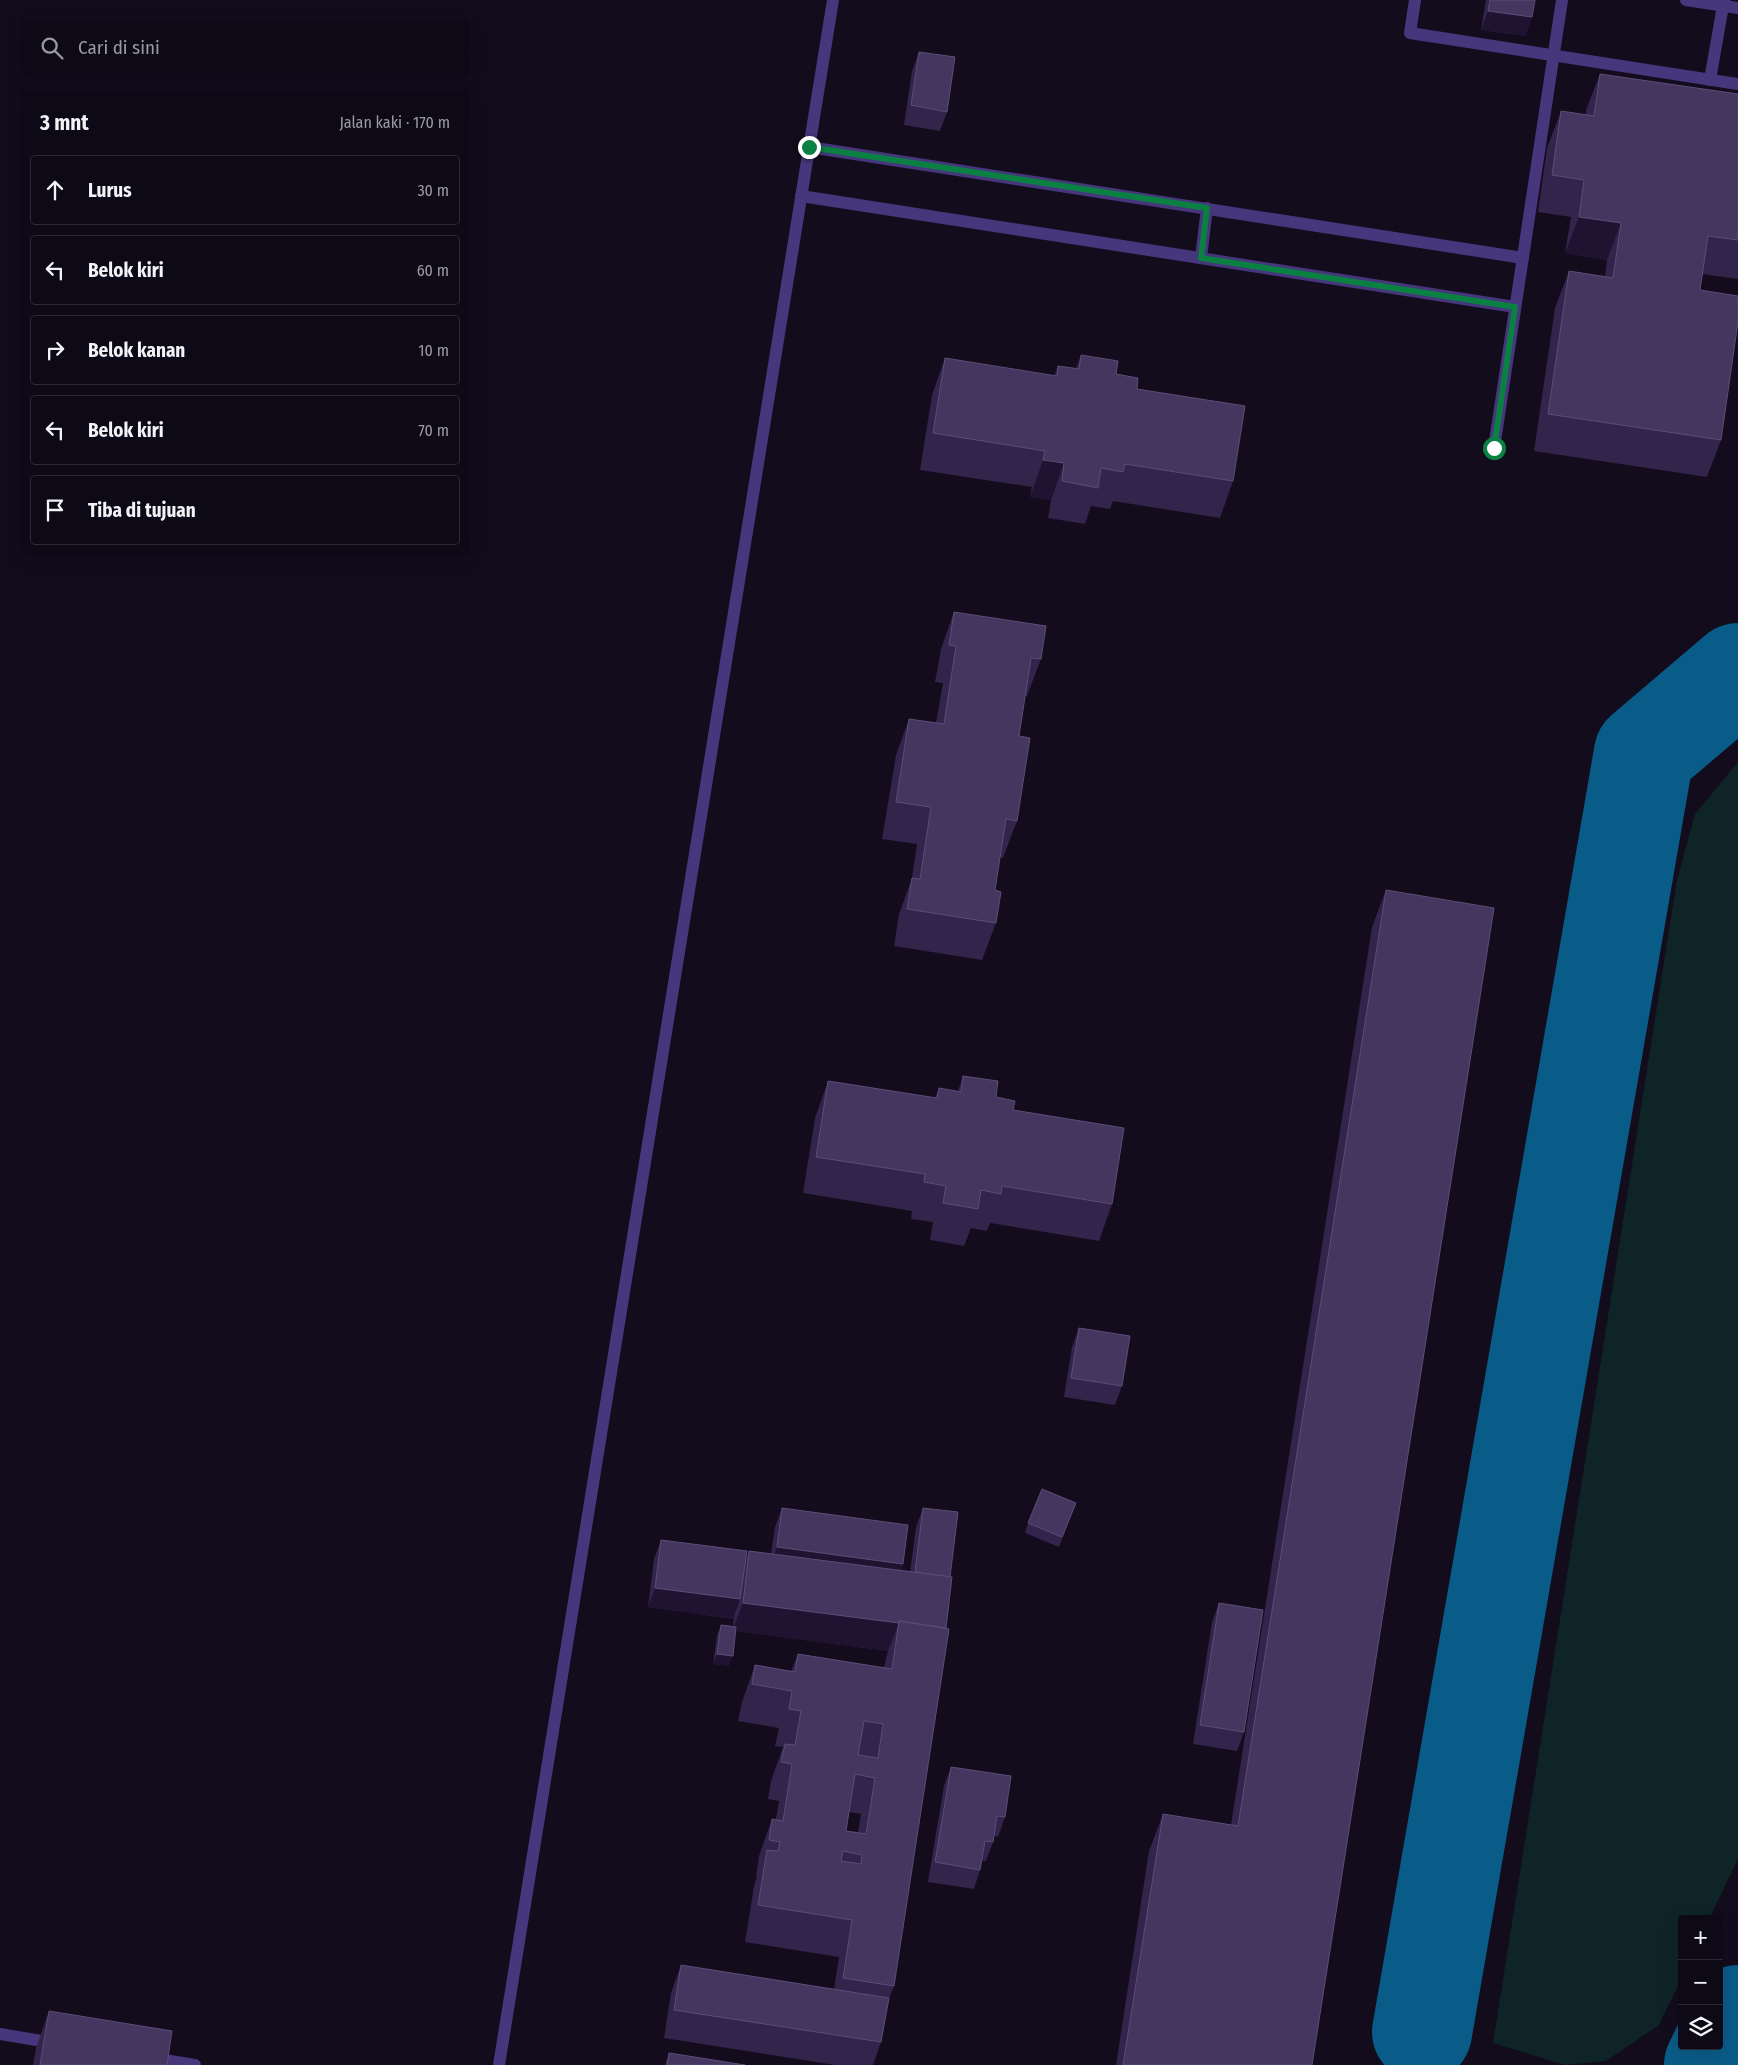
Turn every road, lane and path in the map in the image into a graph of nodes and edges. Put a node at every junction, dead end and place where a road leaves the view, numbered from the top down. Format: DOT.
graph roads {
  1 [pos="833,0"];
  2 [pos="1415,0"];
  3 [pos="1562,0"];
  4 [pos="1686,0"];
  5 [pos="1723,3"];
  6 [pos="1738,8"];
  7 [pos="1554,55"];
  8 [pos="1710,80"];
  9 [pos="1738,84"];
  10 [pos="809,147"];
  11 [pos="801,196"];
  12 [pos="1207,208"];
  13 [pos="1201,258"];
  14 [pos="1523,258"];
  15 [pos="1515,307"];
  16 [pos="1494,448"];
  17 [pos="0,2034"];
  18 [pos="68,2045"];
  19 [pos="137,2056"];
  20 [pos="195,2065"];
  21 [pos="499,2065"];
  1 -- 10 [label="lane"];
  2 -- 7 [label="lane"];
  3 -- 7 [label="lane"];
  4 -- 5 [label="lane"];
  5 -- 6 [label="lane"];
  5 -- 8 [label="lane"];
  7 -- 8 [label="lane"];
  7 -- 14 [label="lane"];
  8 -- 9 [label="lane"];
  10 -- 11 [label="lane"];
  10 -- 12 [label="lane"];
  11 -- 13 [label="lane"];
  11 -- 21 [label="lane"];
  12 -- 13 [label="lane"];
  12 -- 14 [label="lane"];
  13 -- 15 [label="lane"];
  14 -- 15 [label="lane"];
  15 -- 16 [label="lane"];
  17 -- 18 [label="lane"];
  19 -- 20 [label="lane"];
}
